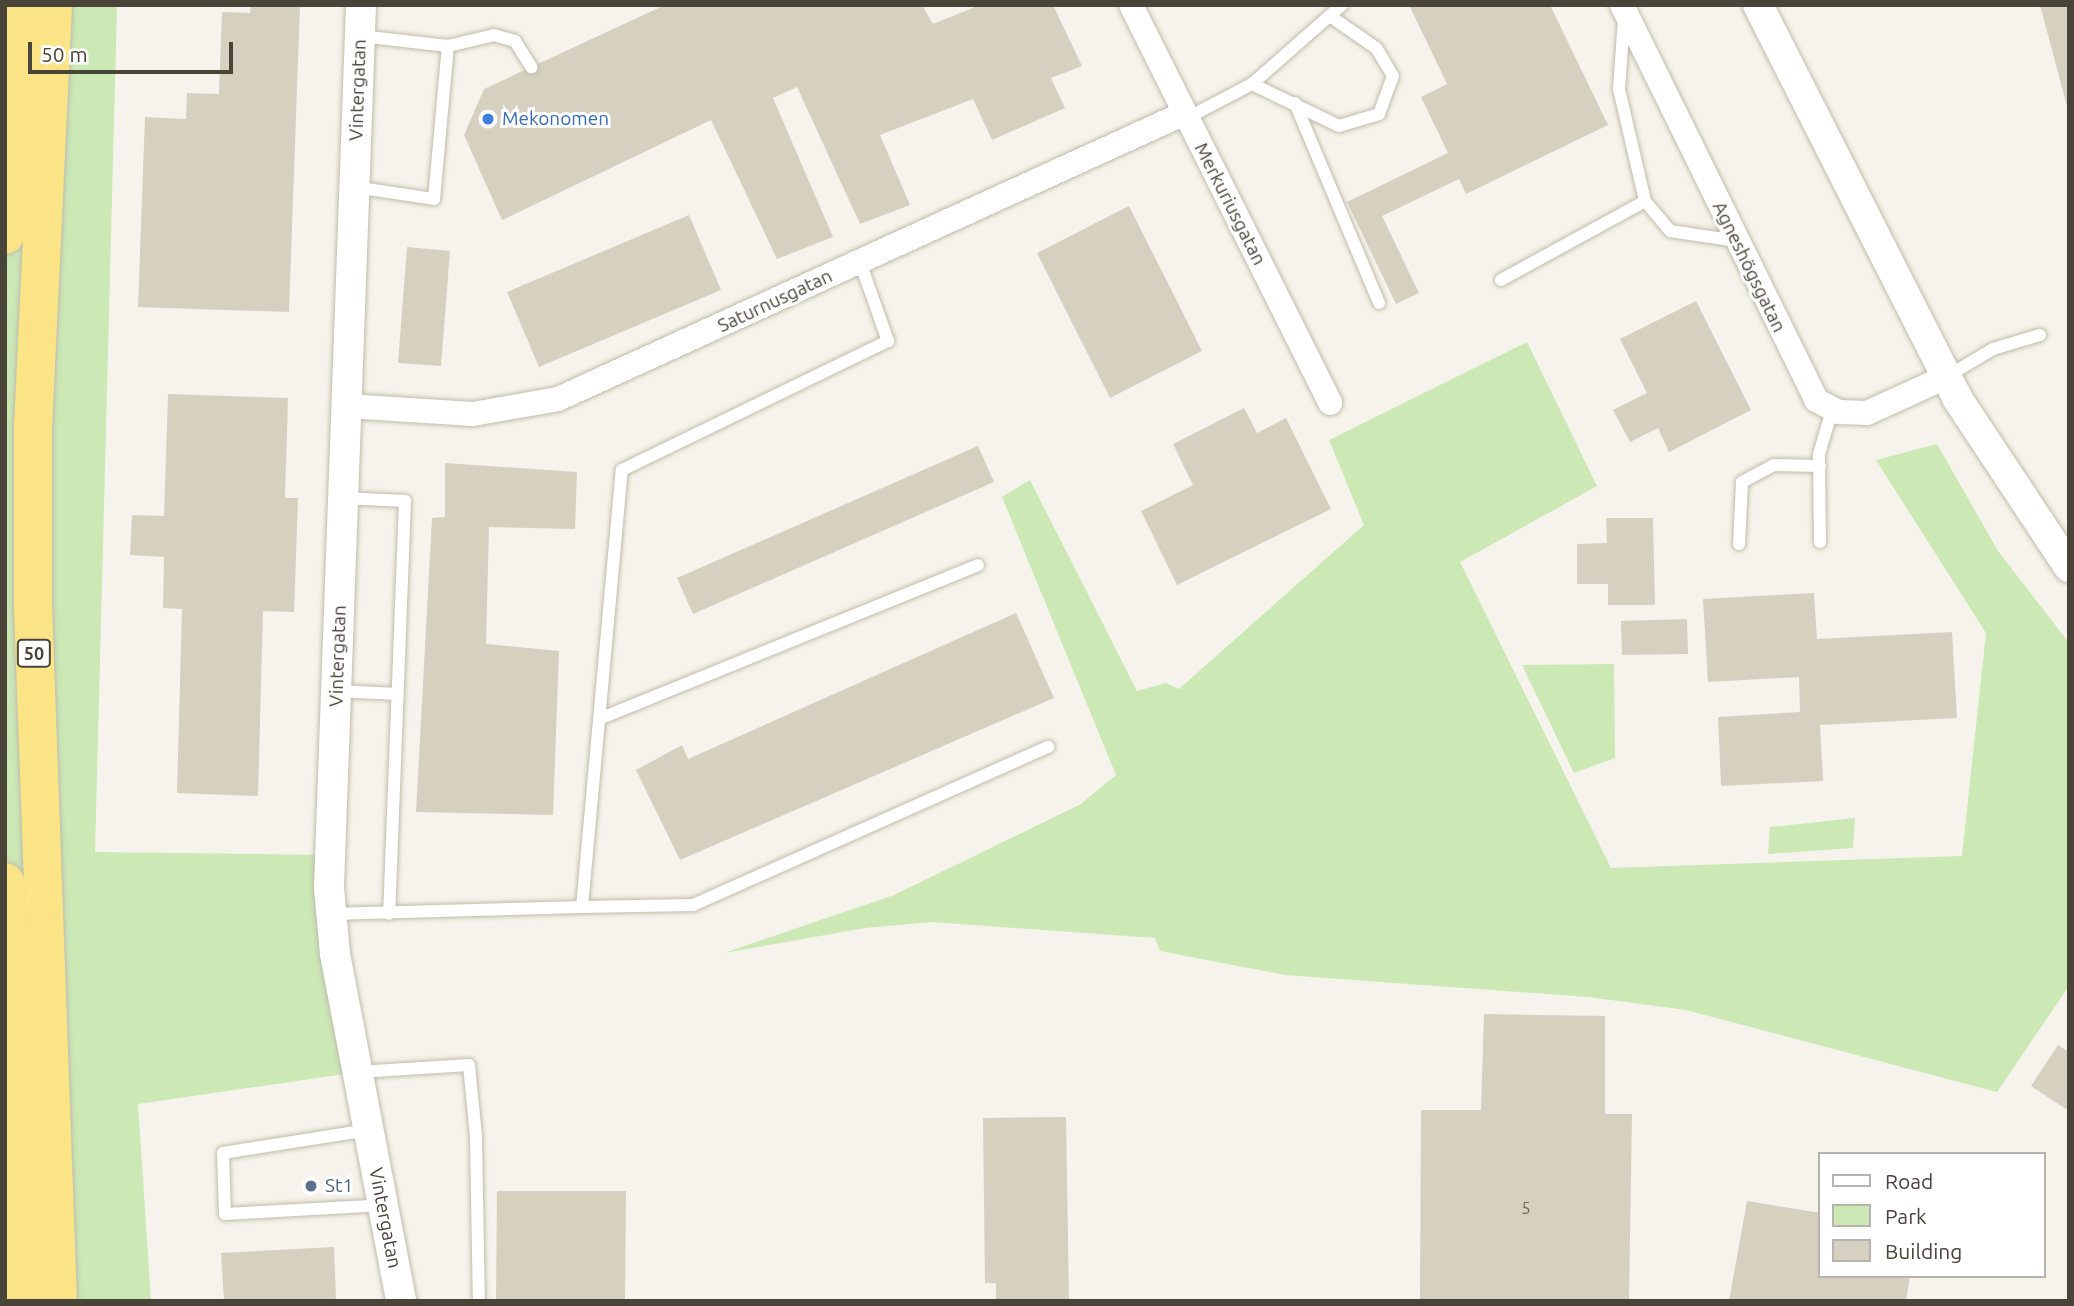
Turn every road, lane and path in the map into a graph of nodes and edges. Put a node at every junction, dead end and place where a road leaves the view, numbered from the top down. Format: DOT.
graph roads {
  1 [pos="18,5"];
  2 [pos="53,5"];
  3 [pos="361,5"];
  4 [pos="1131,5"];
  5 [pos="1342,5"];
  6 [pos="1758,5"];
  7 [pos="1623,8"];
  8 [pos="1330,16"];
  9 [pos="360,36"];
  10 [pos="448,46"];
  11 [pos="531,67"];
  12 [pos="1252,84"];
  13 [pos="1296,103"];
  14 [pos="1186,116"];
  15 [pos="354,187"];
  16 [pos="1645,201"];
  17 [pos="5,235"];
  18 [pos="1737,240"];
  19 [pos="860,262"];
  20 [pos="1501,280"];
  21 [pos="1379,303"];
  22 [pos="2040,335"];
  23 [pos="1946,377"];
  24 [pos="1330,403"];
  25 [pos="347,406"];
  26 [pos="1832,410"];
  27 [pos="1820,466"];
  28 [pos="343,498"];
  29 [pos="1820,542"];
  30 [pos="1739,544"];
  31 [pos="978,565"];
  32 [pos="2069,567"];
  33 [pos="337,691"];
  34 [pos="398,694"];
  35 [pos="599,719"];
  36 [pos="1048,747"];
  37 [pos="5,882"];
  38 [pos="582,907"];
  39 [pos="330,914"];
  40 [pos="389,914"];
  41 [pos="358,1072"];
  42 [pos="368,1130"];
  43 [pos="383,1205"];
  44 [pos="23,1301"];
  45 [pos="58,1301"];
  46 [pos="401,1301"];
  47 [pos="479,1301"];
  1 -- 17 [label="highway"];
  2 -- 45 [label="highway, 50"];
  3 -- 9 [label="street, Vintergatan"];
  4 -- 14 [label="street, Merkuriusgatan"];
  5 -- 8 [label="lane"];
  6 -- 23 [label="street"];
  7 -- 16 [label="lane"];
  7 -- 18 [label="street, Agneshögsgatan"];
  8 -- 12 [label="lane"];
  8 -- 13 [label="lane"];
  9 -- 10 [label="lane"];
  9 -- 15 [label="street, Vintergatan"];
  10 -- 11 [label="lane"];
  10 -- 15 [label="lane"];
  12 -- 13 [label="lane"];
  12 -- 14 [label="lane"];
  13 -- 21 [label="lane"];
  14 -- 19 [label="street, Saturnusgatan"];
  14 -- 24 [label="street, Merkuriusgatan"];
  15 -- 25 [label="street, Vintergatan"];
  16 -- 18 [label="lane"];
  16 -- 20 [label="lane"];
  18 -- 26 [label="street, Agneshögsgatan"];
  19 -- 25 [label="street, Saturnusgatan"];
  19 -- 35 [label="lane"];
  22 -- 23 [label="lane"];
  23 -- 26 [label="street"];
  23 -- 32 [label="street"];
  25 -- 28 [label="street, Vintergatan"];
  26 -- 27 [label="lane"];
  27 -- 29 [label="lane"];
  27 -- 30 [label="lane"];
  28 -- 33 [label="street, Vintergatan"];
  28 -- 34 [label="lane"];
  31 -- 35 [label="lane"];
  33 -- 34 [label="lane"];
  33 -- 39 [label="street, Vintergatan"];
  34 -- 40 [label="lane"];
  35 -- 38 [label="lane"];
  36 -- 38 [label="lane"];
  37 -- 44 [label="highway"];
  38 -- 40 [label="lane"];
  39 -- 40 [label="lane"];
  39 -- 41 [label="street, Vintergatan"];
  41 -- 42 [label="street, Vintergatan"];
  41 -- 47 [label="lane"];
  42 -- 43 [label="street, Vintergatan"];
  42 -- 43 [label="lane"];
  43 -- 46 [label="street, Vintergatan"];
}
